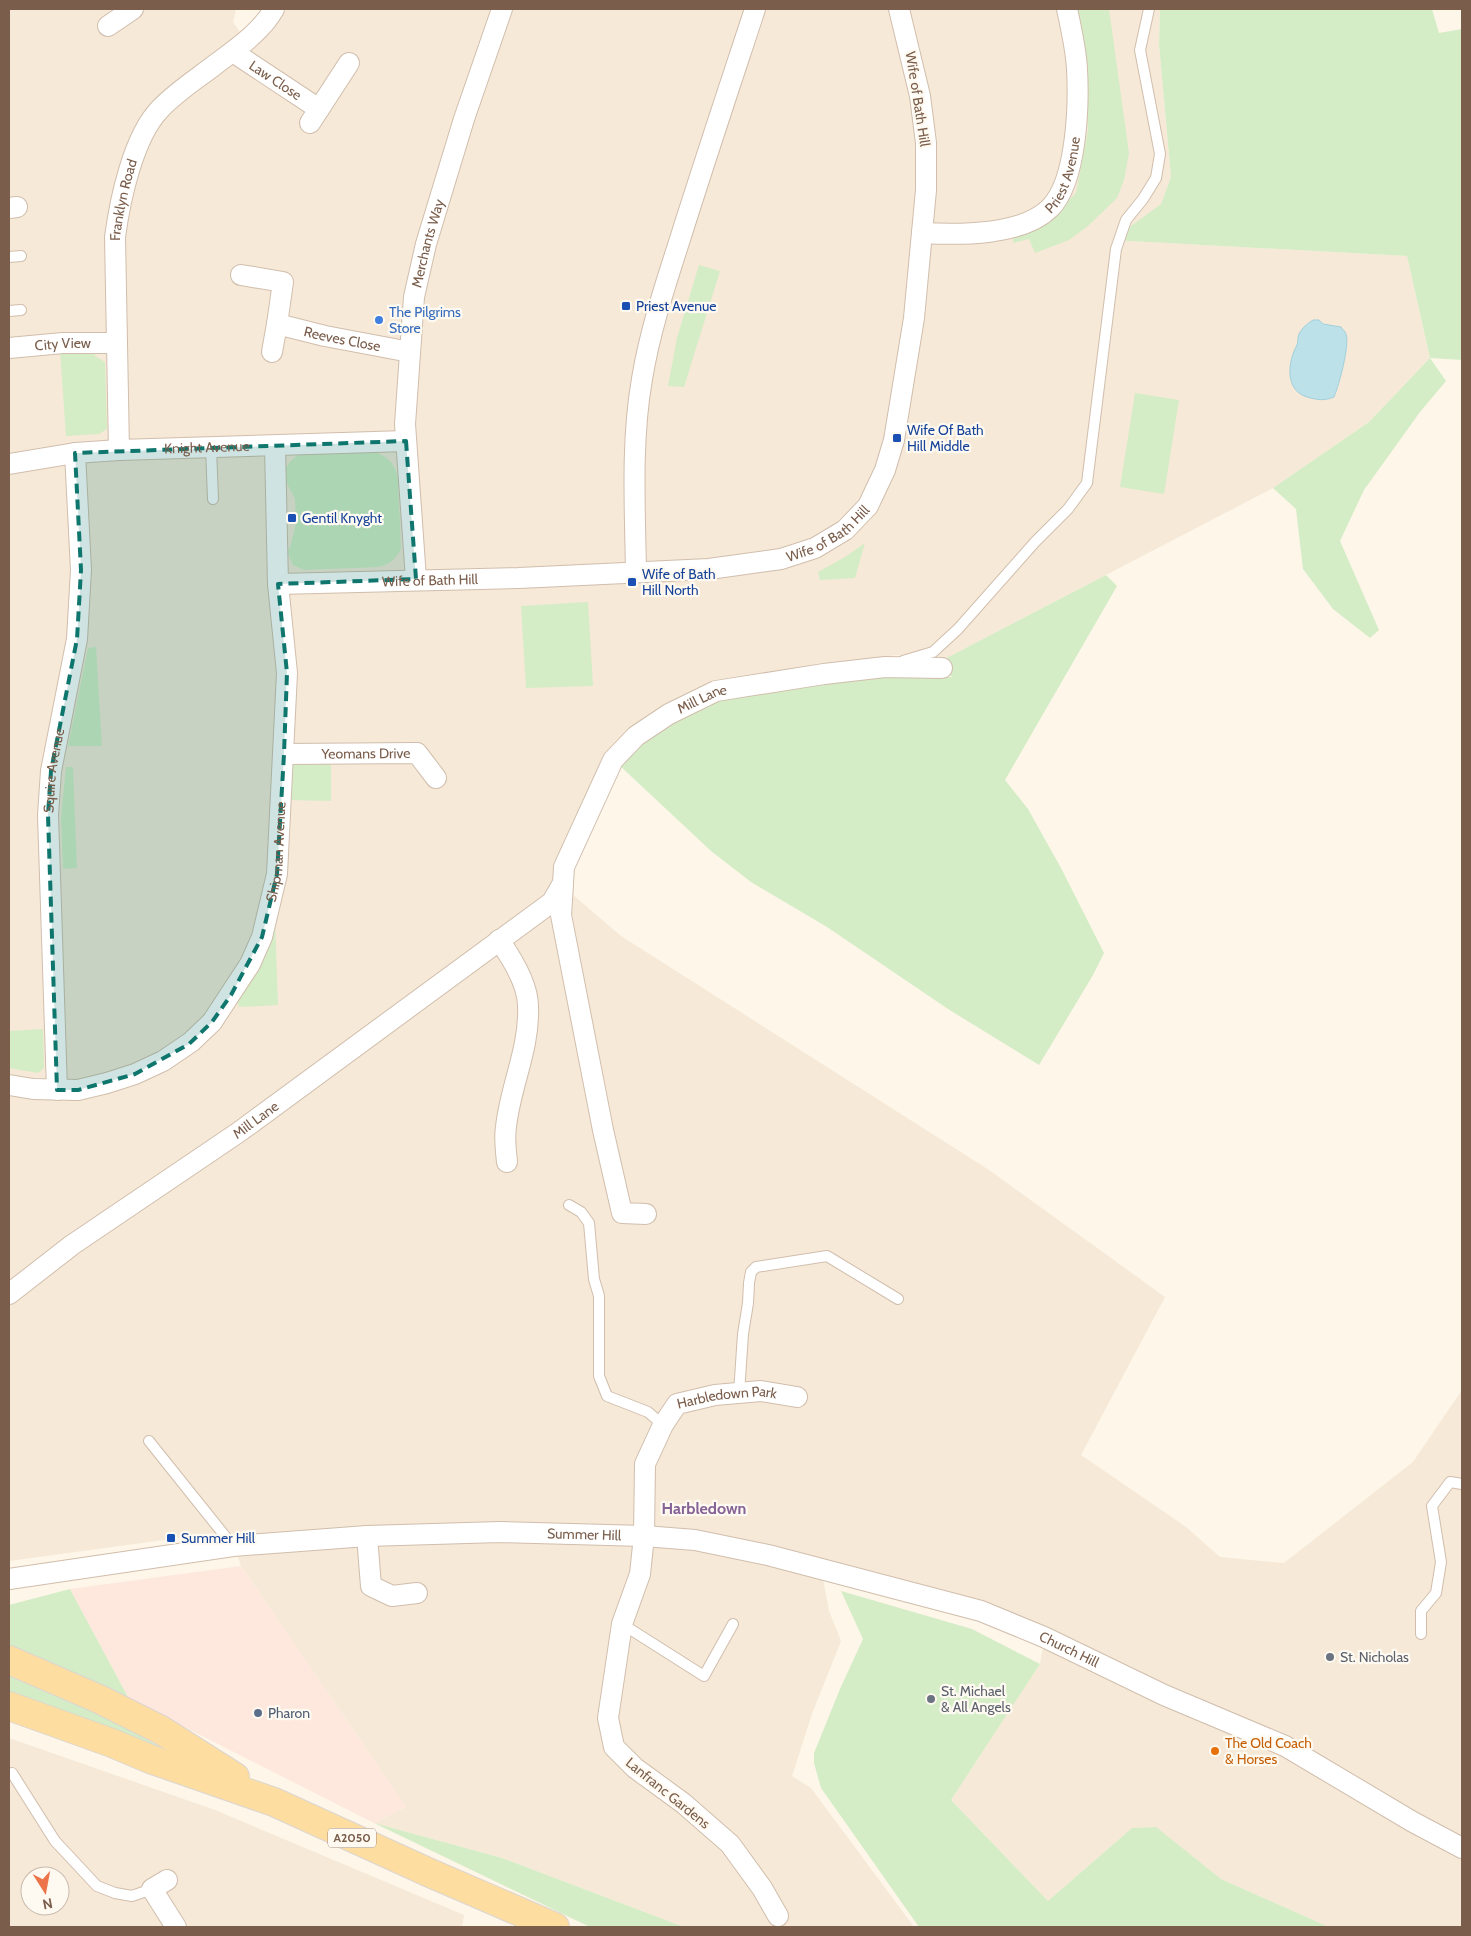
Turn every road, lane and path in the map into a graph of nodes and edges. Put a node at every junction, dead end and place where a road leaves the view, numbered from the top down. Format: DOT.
graph roads {
  1 [pos="131,9"];
  2 [pos="274,9"];
  3 [pos="502,9"];
  4 [pos="755,9"];
  5 [pos="899,9"];
  6 [pos="1067,9"];
  7 [pos="1149,9"];
  8 [pos="108,26"];
  9 [pos="233,52"];
  10 [pos="349,63"];
  11 [pos="922,233"];
  12 [pos="21,256"];
  13 [pos="9,257"];
  14 [pos="241,275"];
  15 [pos="9,310"];
  16 [pos="21,310"];
  17 [pos="277,324"];
  18 [pos="117,343"];
  19 [pos="9,348"];
  20 [pos="272,352"];
  21 [pos="410,352"];
  22 [pos="406,441"];
  23 [pos="275,446"];
  24 [pos="211,447"];
  25 [pos="119,450"];
  26 [pos="75,453"];
  27 [pos="9,464"];
  28 [pos="213,499"];
  29 [pos="636,572"];
  30 [pos="416,579"];
  31 [pos="278,584"];
  32 [pos="886,667"];
  33 [pos="942,668"];
  34 [pos="284,754"];
  35 [pos="436,778"];
  36 [pos="563,883"];
  37 [pos="499,940"];
  38 [pos="9,1085"];
  39 [pos="57,1090"];
  40 [pos="507,1162"];
  41 [pos="569,1205"];
  42 [pos="646,1214"];
  43 [pos="9,1294"];
  44 [pos="898,1299"];
  45 [pos="740,1393"];
  46 [pos="797,1397"];
  47 [pos="663,1425"];
  48 [pos="149,1441"];
  49 [pos="1462,1484"];
  50 [pos="367,1536"];
  51 [pos="644,1536"];
  52 [pos="233,1546"];
  53 [pos="11,1580"];
  54 [pos="417,1593"];
  55 [pos="622,1624"];
  56 [pos="733,1624"];
  57 [pos="1421,1634"];
  58 [pos="9,1660"];
  59 [pos="9,1706"];
  60 [pos="12,1773"];
  61 [pos="274,1802"];
  62 [pos="1462,1848"];
  63 [pos="160,1885"];
  64 [pos="778,1916"];
  65 [pos="176,1927"];
  66 [pos="554,1927"];
  1 -- 8 [label="street"];
  2 -- 9 [label="street, Franklyn Road"];
  3 -- 21 [label="street, Merchants Way"];
  4 -- 29 [label="street"];
  5 -- 11 [label="street, Wife of Bath Hill"];
  6 -- 11 [label="street, Priest Avenue"];
  7 -- 32 [label="lane"];
  9 -- 10 [label="street, Law Close"];
  9 -- 18 [label="street, Franklyn Road"];
  11 -- 29 [label="street, Wife of Bath Hill"];
  12 -- 13 [label="lane"];
  14 -- 17 [label="street"];
  15 -- 16 [label="lane"];
  17 -- 20 [label="street"];
  17 -- 21 [label="street, Reeves Close"];
  18 -- 19 [label="street, City View"];
  18 -- 25 [label="street, Franklyn Road"];
  21 -- 22 [label="street, Merchants Way"];
  22 -- 23 [label="street, Knight Avenue"];
  22 -- 30 [label="street, Merchants Way"];
  23 -- 24 [label="street, Knight Avenue"];
  23 -- 31 [label="street, Shipman Avenue"];
  24 -- 25 [label="street, Knight Avenue"];
  24 -- 28 [label="lane"];
  25 -- 26 [label="street, Knight Avenue"];
  26 -- 27 [label="street, Knight Avenue"];
  26 -- 39 [label="street, Squire Avenue"];
  29 -- 30 [label="street, Wife of Bath Hill"];
  30 -- 31 [label="street, Wife of Bath Hill"];
  31 -- 34 [label="street, Shipman Avenue"];
  32 -- 33 [label="street, Mill Lane"];
  32 -- 36 [label="street, Mill Lane"];
  34 -- 35 [label="street, Yeomans Drive"];
  34 -- 39 [label="street, Shipman Avenue"];
  36 -- 37 [label="street, Mill Lane"];
  36 -- 42 [label="street, Mill Lane"];
  37 -- 40 [label="street"];
  37 -- 43 [label="street, Mill Lane"];
  38 -- 39 [label="street, Shipman Avenue"];
  41 -- 47 [label="lane"];
  44 -- 45 [label="lane"];
  45 -- 46 [label="street, Harbledown Park"];
  45 -- 47 [label="street, Harbledown Park"];
  47 -- 51 [label="street, Harbledown Park"];
  48 -- 52 [label="lane"];
  49 -- 57 [label="lane"];
  50 -- 51 [label="street, Summer Hill"];
  50 -- 52 [label="street, Summer Hill"];
  50 -- 54 [label="street"];
  51 -- 55 [label="street, Lanfranc Gardens"];
  51 -- 62 [label="street, Church Hill"];
  52 -- 53 [label="street, Summer Hill"];
  55 -- 56 [label="lane"];
  55 -- 64 [label="street, Lanfranc Gardens"];
  58 -- 61 [label="main road, A2050"];
  59 -- 61 [label="main road, A2050"];
  60 -- 63 [label="lane"];
  61 -- 66 [label="main road, A2050"];
  63 -- 65 [label="street"];
}
